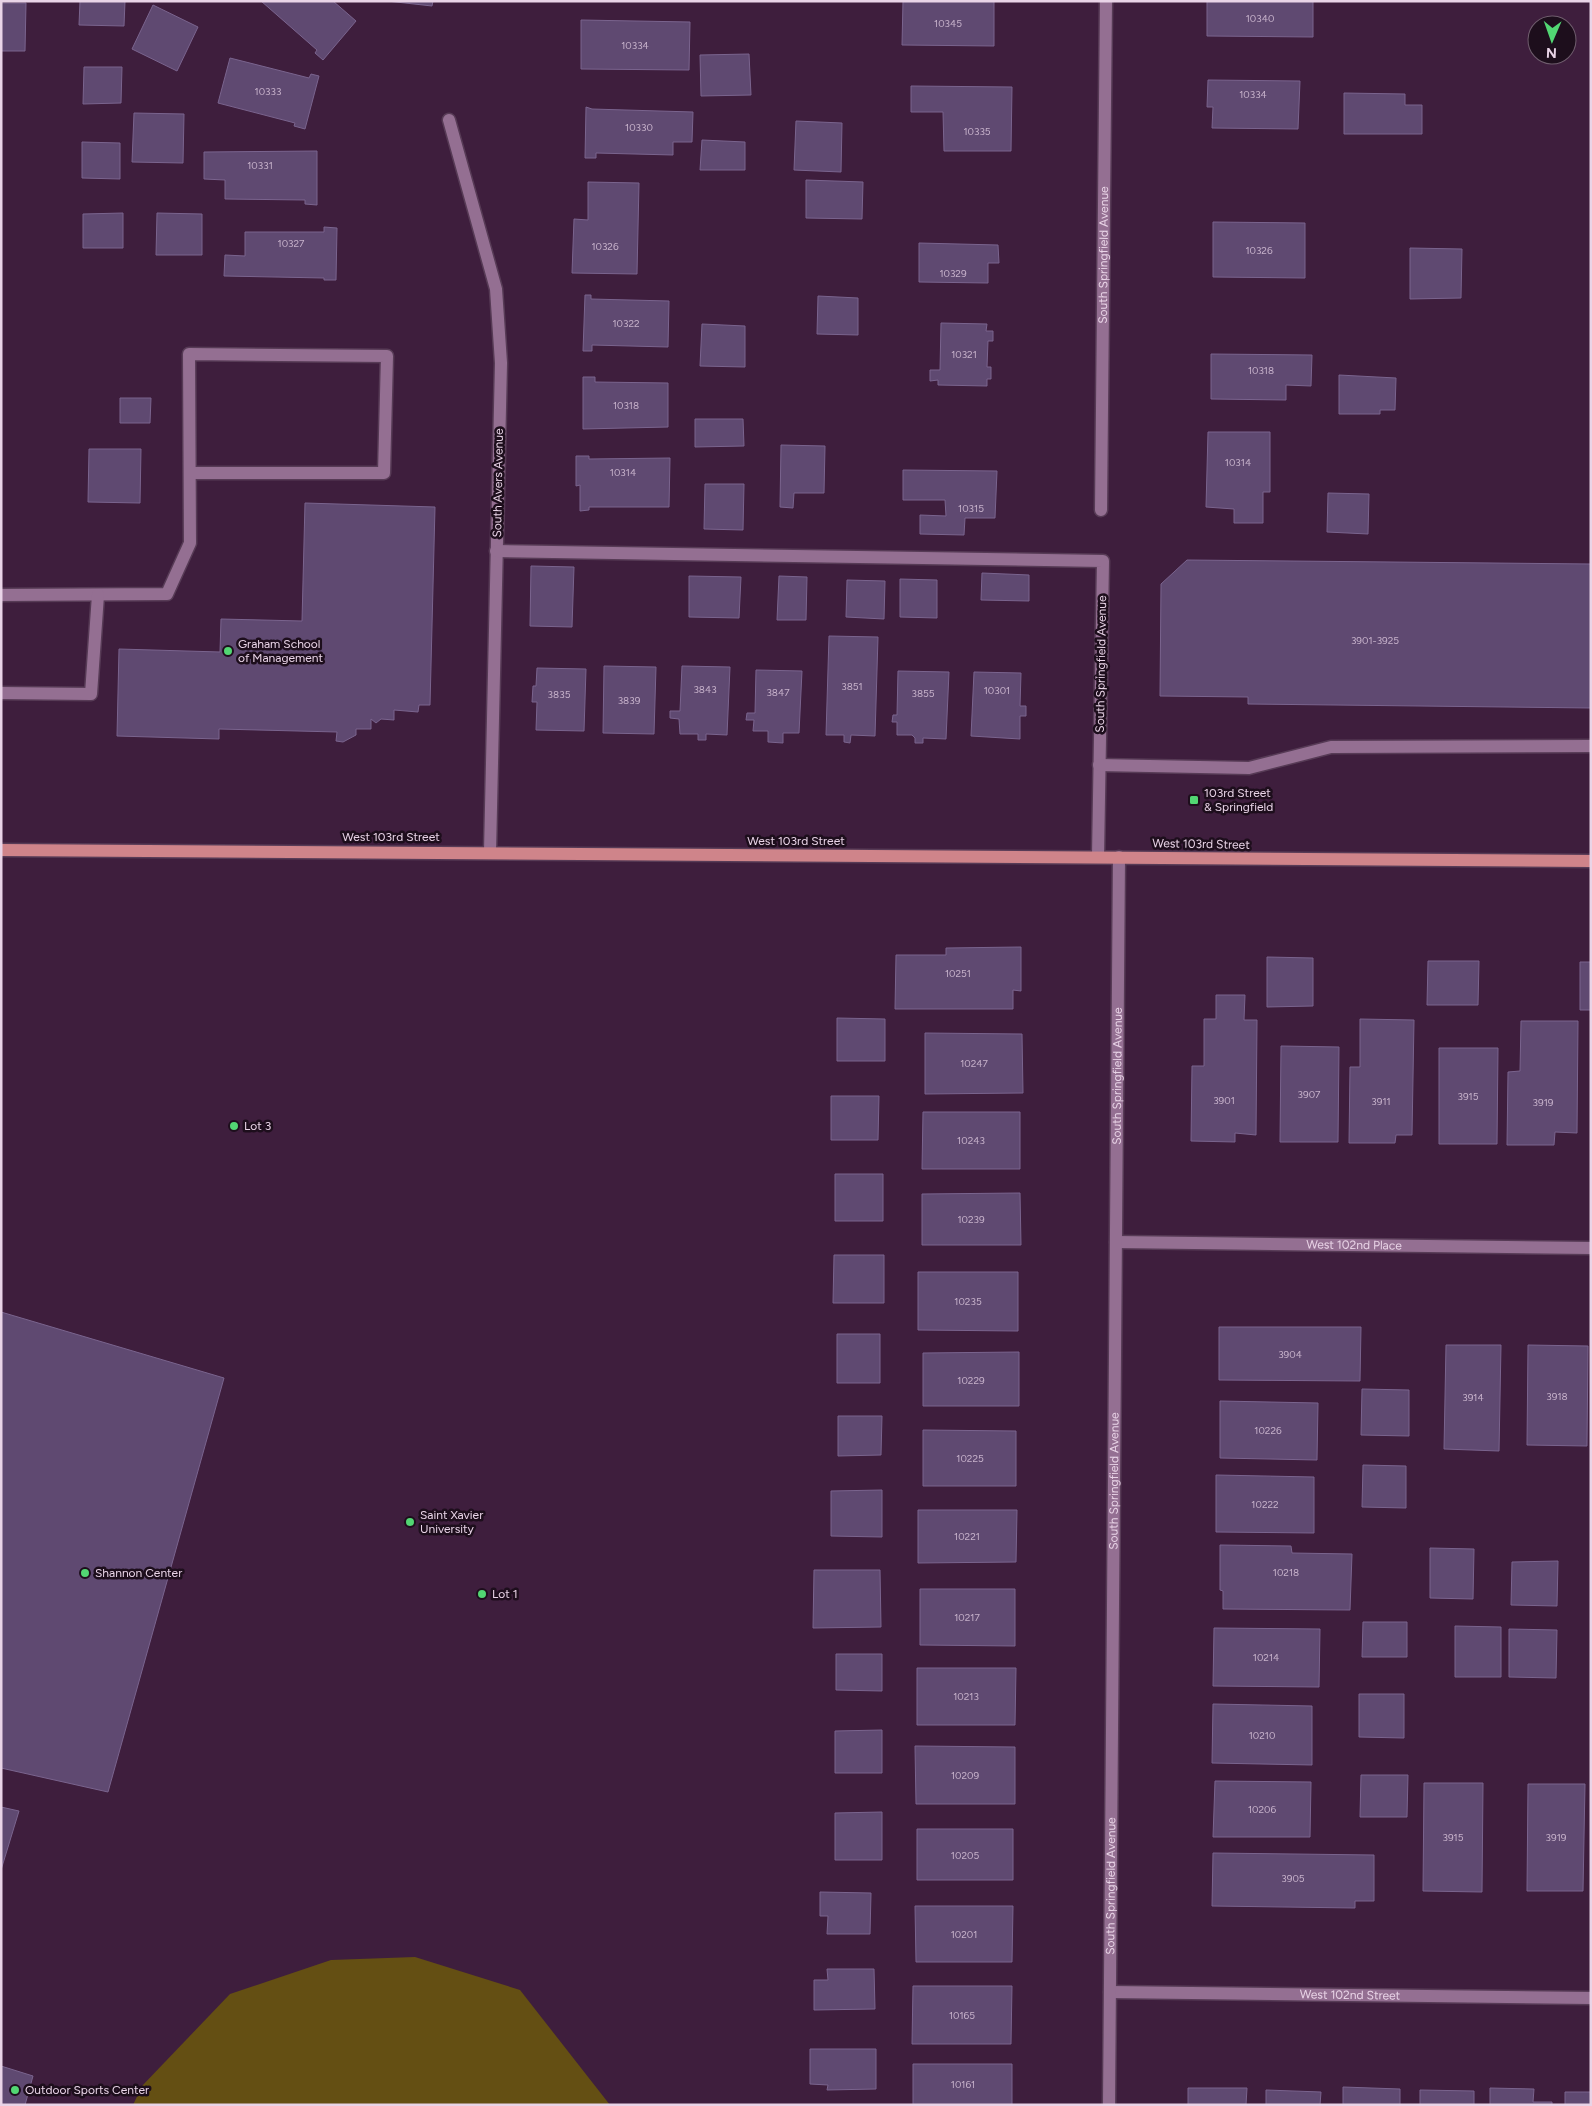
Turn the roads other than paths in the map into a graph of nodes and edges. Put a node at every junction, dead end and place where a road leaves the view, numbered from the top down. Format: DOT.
graph roads {
  1 [pos="1106,1"];
  2 [pos="449,120"];
  3 [pos="191,473"];
  4 [pos="1100,510"];
  5 [pos="496,551"];
  6 [pos="98,594"];
  7 [pos="1,595"];
  8 [pos="1,693"];
  9 [pos="1591,746"];
  10 [pos="1099,765"];
  11 [pos="1,850"];
  12 [pos="490,852"];
  13 [pos="1098,857"];
  14 [pos="1119,857"];
  15 [pos="1591,861"];
  16 [pos="1116,1242"];
  17 [pos="1591,1248"];
  18 [pos="1110,1992"];
  19 [pos="1591,1998"];
  20 [pos="1110,2105"];
  1 -- 4 [label="street, South Springfield Avenue"];
  2 -- 5 [label="street, South Avers Avenue"];
  3 -- 3 [label="street"];
  3 -- 6 [label="street"];
  5 -- 10 [label="street, South Springfield Avenue"];
  5 -- 12 [label="street, South Avers Avenue"];
  6 -- 7 [label="street"];
  6 -- 8 [label="street"];
  9 -- 10 [label="street"];
  10 -- 13 [label="street, South Springfield Avenue"];
  11 -- 12 [label="main road, West 103rd Street"];
  12 -- 13 [label="main road, West 103rd Street"];
  13 -- 14 [label="main road, West 103rd Street"];
  14 -- 15 [label="main road, West 103rd Street"];
  14 -- 16 [label="street, South Springfield Avenue"];
  16 -- 17 [label="street, West 102nd Place"];
  16 -- 18 [label="street, South Springfield Avenue"];
  18 -- 19 [label="street, West 102nd Street"];
  18 -- 20 [label="street, South Springfield Avenue"];
}
